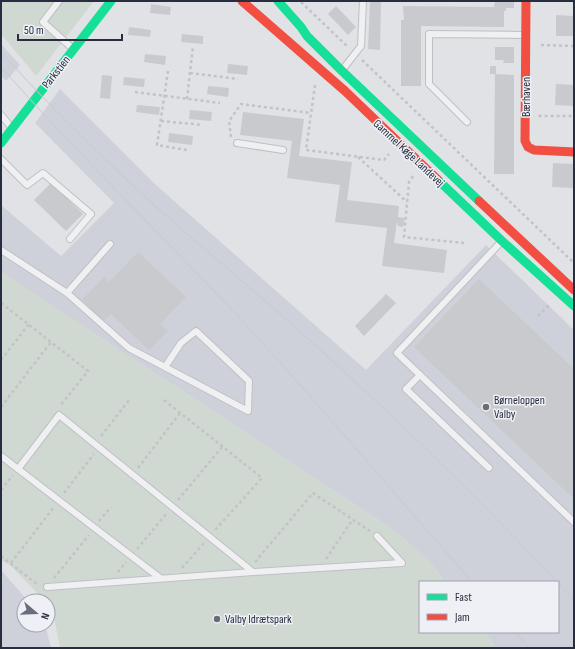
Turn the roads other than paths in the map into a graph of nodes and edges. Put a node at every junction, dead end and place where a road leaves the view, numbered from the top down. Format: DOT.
graph roads {
  1 [pos="59,1"];
  2 [pos="111,1"];
  3 [pos="242,1"];
  4 [pos="278,1"];
  5 [pos="363,1"];
  6 [pos="526,1"];
  7 [pos="526,40"];
  8 [pos="73,49"];
  9 [pos="342,70"];
  10 [pos="333,81"];
  11 [pos="1,115"];
  12 [pos="467,122"];
  13 [pos="12,128"];
  14 [pos="1,143"];
  15 [pos="237,143"];
  16 [pos="283,150"];
  17 [pos="574,152"];
  18 [pos="1,159"];
  19 [pos="511,231"];
  20 [pos="70,239"];
  21 [pos="502,240"];
  22 [pos="110,244"];
  23 [pos="1,250"];
  24 [pos="574,290"];
  25 [pos="67,293"];
  26 [pos="574,306"];
  27 [pos="165,367"];
  28 [pos="420,375"];
  29 [pos="1,456"];
  30 [pos="489,468"];
  31 [pos="18,469"];
  32 [pos="574,522"];
  33 [pos="377,536"];
  34 [pos="251,570"];
  35 [pos="160,578"];
  36 [pos="47,587"];
  1 -- 8 [label="lane"];
  2 -- 8 [label="main road, Parkstien"];
  3 -- 10 [label="main road, Gammel Køge Landevej"];
  4 -- 9 [label="main road, Gammel Køge Landevej"];
  5 -- 9 [label="lane"];
  6 -- 7 [label="main road, Bærhaven"];
  7 -- 12 [label="lane"];
  7 -- 17 [label="main road, Bærhaven"];
  8 -- 13 [label="main road, Parkstien"];
  9 -- 10 [label="lane"];
  9 -- 19 [label="main road, Gammel Køge Landevej"];
  10 -- 21 [label="main road, Gammel Køge Landevej"];
  11 -- 13 [label="lane"];
  13 -- 14 [label="main road, Parkstien"];
  15 -- 16 [label="lane"];
  18 -- 20 [label="lane"];
  19 -- 21 [label="lane"];
  19 -- 24 [label="main road, Gammel Køge Landevej"];
  21 -- 26 [label="main road, Gammel Køge Landevej"];
  21 -- 28 [label="lane"];
  22 -- 25 [label="lane"];
  23 -- 25 [label="lane"];
  25 -- 27 [label="lane"];
  27 -- 27 [label="lane"];
  28 -- 30 [label="lane"];
  28 -- 32 [label="lane"];
  29 -- 31 [label="lane"];
  31 -- 34 [label="lane"];
  31 -- 35 [label="lane"];
  33 -- 34 [label="lane"];
  34 -- 35 [label="lane"];
  35 -- 36 [label="lane"];
}
